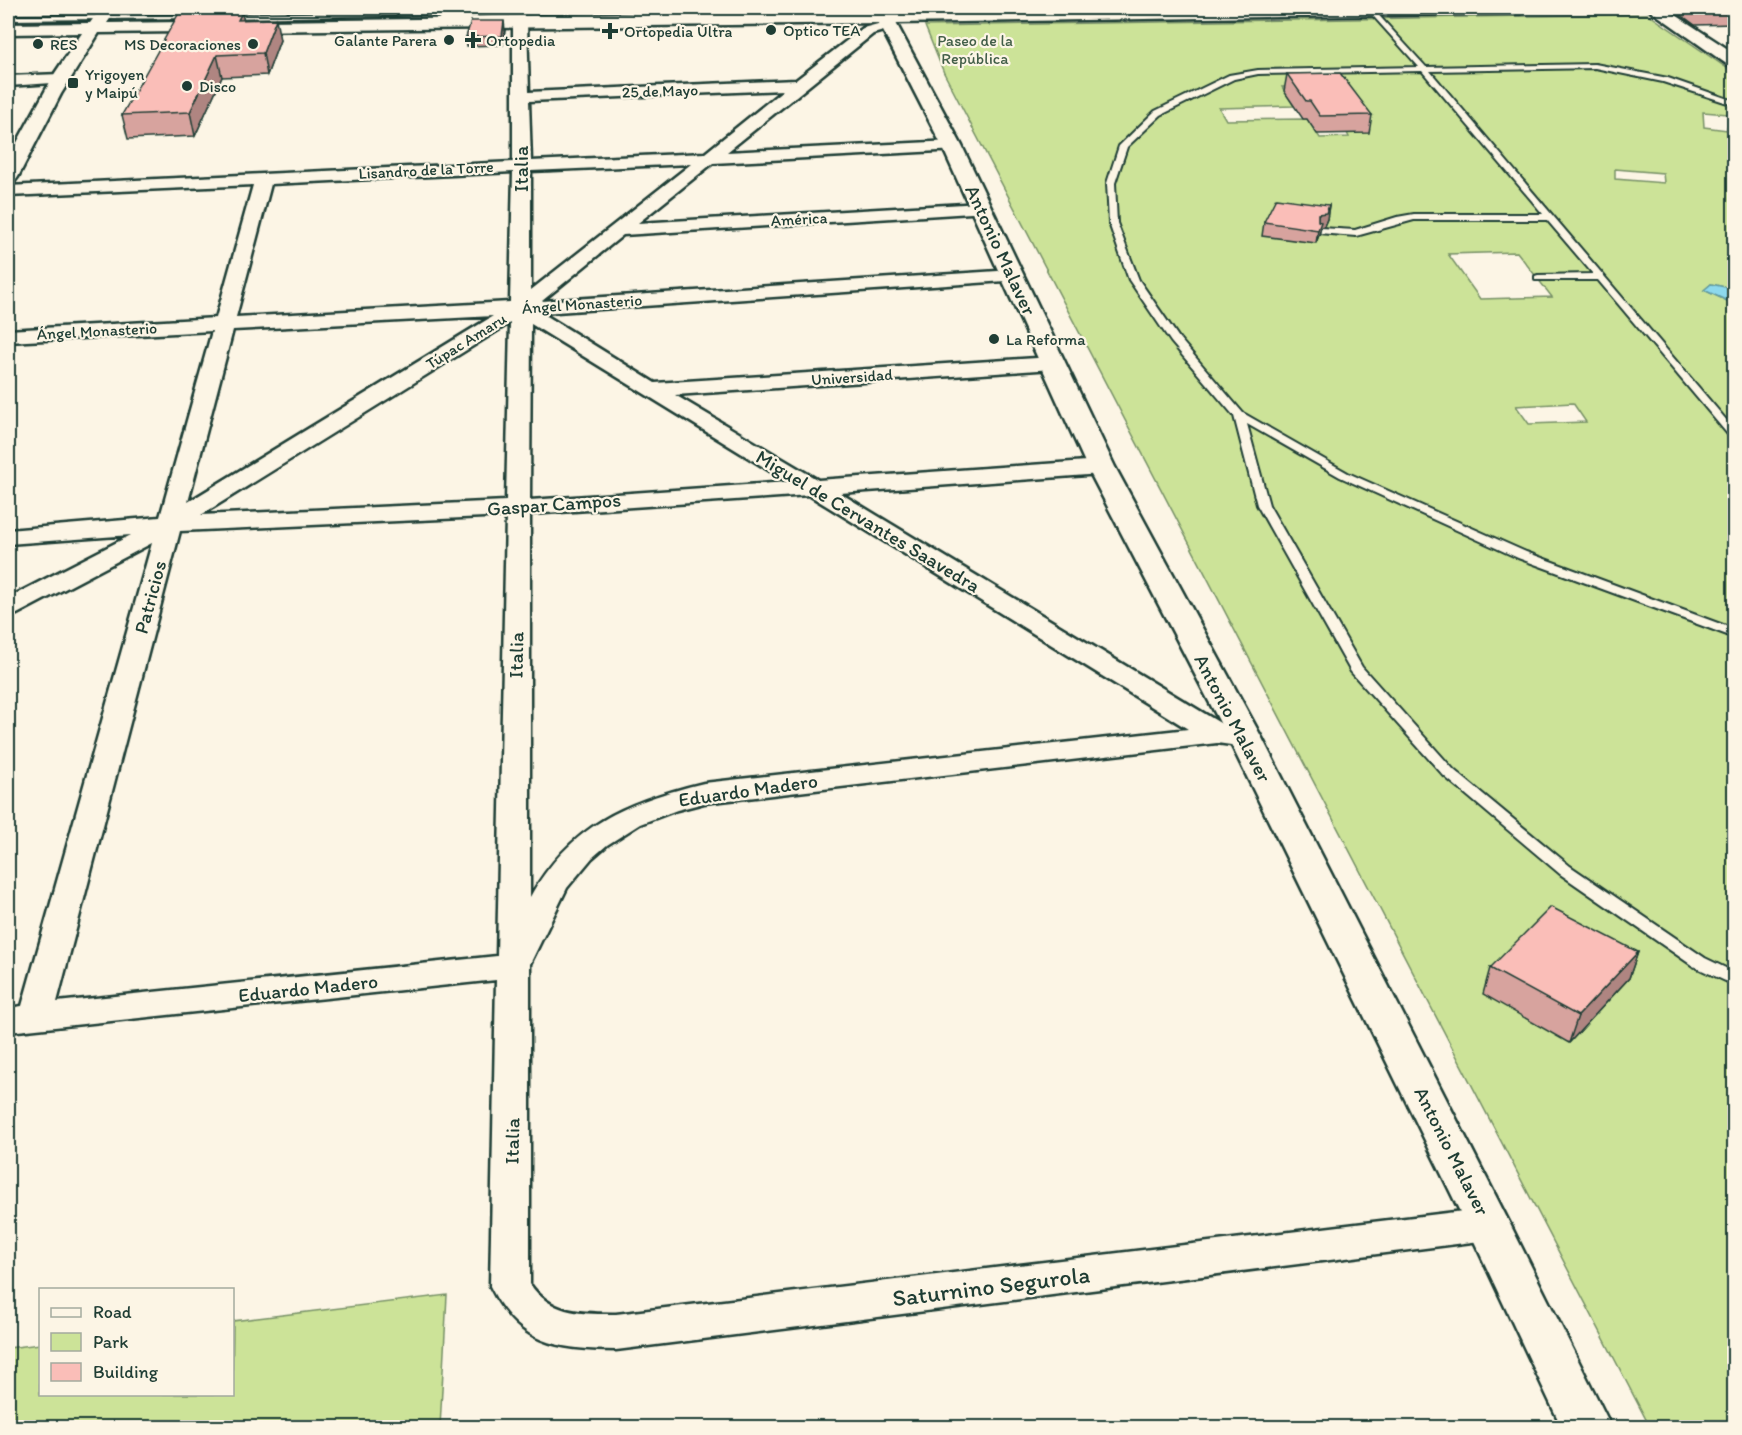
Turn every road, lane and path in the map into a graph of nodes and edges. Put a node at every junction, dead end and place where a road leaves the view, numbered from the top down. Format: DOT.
graph roads {
  1 [pos="511,8"];
  2 [pos="628,8"];
  3 [pos="1521,8"];
  4 [pos="1655,8"];
  5 [pos="1370,9"];
  6 [pos="8,11"];
  7 [pos="746,12"];
  8 [pos="701,13"];
  9 [pos="453,14"];
  10 [pos="613,14"];
  11 [pos="578,15"];
  12 [pos="221,16"];
  13 [pos="885,16"];
  14 [pos="200,17"];
  15 [pos="298,17"];
  16 [pos="105,18"];
  17 [pos="254,18"];
  18 [pos="8,19"];
  19 [pos="520,23"];
  20 [pos="8,27"];
  21 [pos="1734,61"];
  22 [pos="1425,70"];
  23 [pos="61,79"];
  24 [pos="8,81"];
  25 [pos="799,85"];
  26 [pos="521,97"];
  27 [pos="1734,103"];
  28 [pos="952,146"];
  29 [pos="712,156"];
  30 [pos="522,165"];
  31 [pos="8,177"];
  32 [pos="264,178"];
  33 [pos="8,191"];
  34 [pos="981,208"];
  35 [pos="1548,217"];
  36 [pos="616,230"];
  37 [pos="1322,231"];
  38 [pos="1013,276"];
  39 [pos="1602,277"];
  40 [pos="1538,278"];
  41 [pos="520,308"];
  42 [pos="225,323"];
  43 [pos="8,336"];
  44 [pos="1053,363"];
  45 [pos="651,390"];
  46 [pos="1239,415"];
  47 [pos="1734,435"];
  48 [pos="1101,467"];
  49 [pos="812,486"];
  50 [pos="518,508"];
  51 [pos="170,524"];
  52 [pos="8,537"];
  53 [pos="8,608"];
  54 [pos="1734,633"];
  55 [pos="1231,736"];
  56 [pos="513,966"];
  57 [pos="1734,979"];
  58 [pos="22,1018"];
  59 [pos="1488,1224"];
  60 [pos="510,1286"];
  61 [pos="1587,1428"];
  1 -- 9 [label="street"];
  2 -- 9 [label="lane"];
  3 -- 5 [label="street"];
  4 -- 21 [label="street"];
  5 -- 13 [label="street"];
  5 -- 22 [label="lane"];
  6 -- 16 [label="street"];
  7 -- 8 [label="lane"];
  7 -- 8 [label="lane"];
  7 -- 13 [label="lane"];
  8 -- 10 [label="lane"];
  9 -- 11 [label="lane"];
  9 -- 15 [label="lane"];
  9 -- 16 [label="street"];
  9 -- 16 [label="street"];
  9 -- 19 [label="street"];
  10 -- 11 [label="lane"];
  10 -- 11 [label="lane"];
  12 -- 17 [label="lane"];
  13 -- 19 [label="street"];
  13 -- 25 [label="street, Túpac Amaru"];
  13 -- 28 [label="street, Antonio Malaver"];
  14 -- 16 [label="lane"];
  15 -- 17 [label="lane"];
  15 -- 17 [label="lane"];
  16 -- 17 [label="lane"];
  16 -- 18 [label="lane"];
  16 -- 20 [label="street"];
  16 -- 23 [label="street"];
  19 -- 26 [label="street, Italia"];
  22 -- 27 [label="lane"];
  22 -- 35 [label="lane"];
  22 -- 46 [label="lane"];
  23 -- 24 [label="street"];
  23 -- 31 [label="street"];
  25 -- 26 [label="street, 25 de Mayo"];
  25 -- 29 [label="street, Túpac Amaru"];
  26 -- 30 [label="street, Italia"];
  28 -- 29 [label="street, Lisandro de la Torre"];
  28 -- 34 [label="street, Antonio Malaver"];
  29 -- 30 [label="street, Lisandro de la Torre"];
  29 -- 36 [label="street, Túpac Amaru"];
  30 -- 32 [label="street, Lisandro de la Torre"];
  30 -- 41 [label="street, Italia"];
  32 -- 33 [label="street, Lisandro de la Torre"];
  32 -- 42 [label="street, Patricios"];
  34 -- 36 [label="street, América"];
  34 -- 38 [label="street, Antonio Malaver"];
  35 -- 37 [label="lane"];
  35 -- 39 [label="lane"];
  36 -- 41 [label="street, Túpac Amaru"];
  38 -- 41 [label="street, Ángel Monasterio"];
  38 -- 44 [label="street, Antonio Malaver"];
  39 -- 40 [label="lane"];
  39 -- 47 [label="lane"];
  41 -- 42 [label="street, Ángel Monasterio"];
  41 -- 45 [label="street, Miguel de Cervantes Saavedra"];
  41 -- 50 [label="street, Italia"];
  41 -- 51 [label="street, Túpac Amaru"];
  42 -- 43 [label="street, Ángel Monasterio"];
  42 -- 51 [label="street, Patricios"];
  44 -- 45 [label="street, Universidad"];
  44 -- 48 [label="street, Antonio Malaver"];
  45 -- 49 [label="street, Miguel de Cervantes Saavedra"];
  46 -- 54 [label="lane"];
  46 -- 57 [label="lane"];
  48 -- 49 [label="street, Gaspar Campos"];
  48 -- 55 [label="street, Antonio Malaver"];
  49 -- 50 [label="street, Gaspar Campos"];
  49 -- 55 [label="street, Miguel de Cervantes Saavedra"];
  50 -- 51 [label="street, Gaspar Campos"];
  50 -- 56 [label="street, Italia"];
  51 -- 52 [label="street, Gaspar Campos"];
  51 -- 53 [label="street, Túpac Amaru"];
  51 -- 58 [label="street, Patricios"];
  55 -- 56 [label="street, Eduardo Madero"];
  55 -- 59 [label="street, Antonio Malaver"];
  56 -- 58 [label="street, Eduardo Madero"];
  56 -- 60 [label="street, Italia"];
  59 -- 60 [label="street, Saturnino Segurola"];
  59 -- 61 [label="street, Antonio Malaver"];
}
